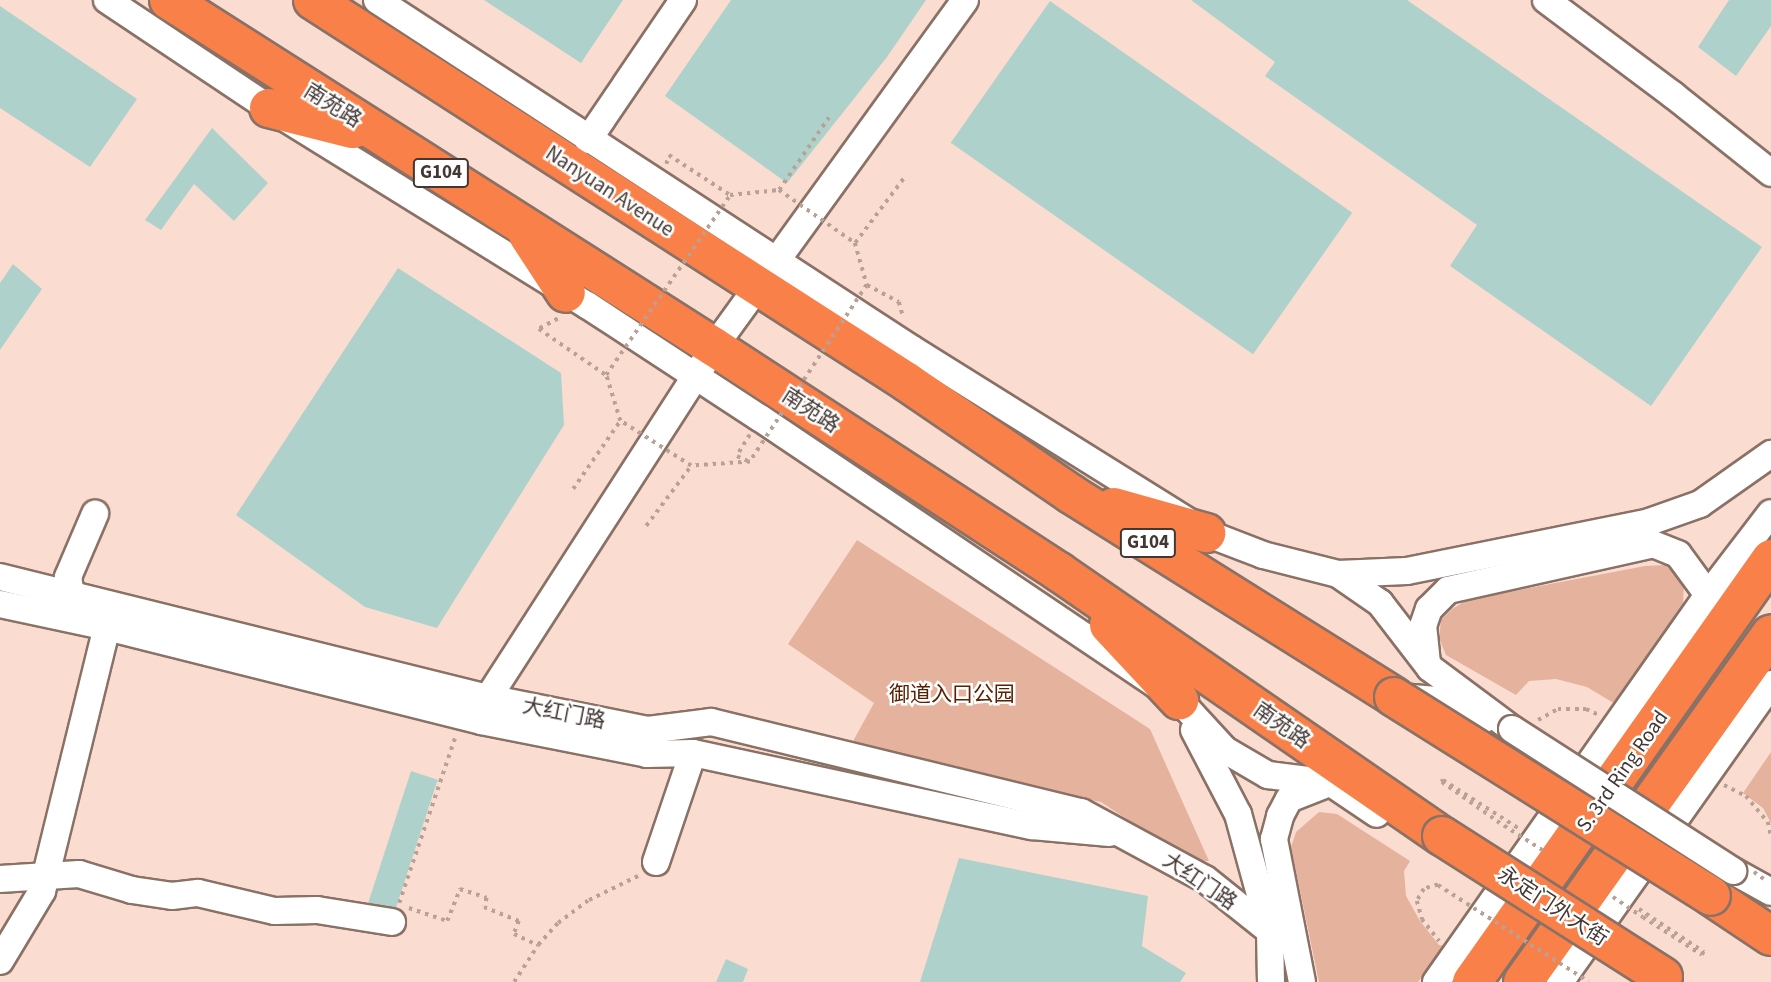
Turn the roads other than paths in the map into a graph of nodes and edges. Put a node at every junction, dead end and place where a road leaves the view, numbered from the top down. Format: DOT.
graph roads {
  1 [pos="107,0"];
  2 [pos="169,0"];
  3 [pos="313,0"];
  4 [pos="377,0"];
  5 [pos="683,0"];
  6 [pos="965,0"];
  7 [pos="1546,0"];
  8 [pos="269,108"];
  9 [pos="384,137"];
  10 [pos="588,140"];
  11 [pos="1771,173"];
  12 [pos="521,224"];
  13 [pos="768,275"];
  14 [pos="566,293"];
  15 [pos="704,361"];
  16 [pos="1771,454"];
  17 [pos="1071,494"];
  18 [pos="1771,513"];
  19 [pos="95,514"];
  20 [pos="1206,533"];
  21 [pos="1771,559"];
  22 [pos="1059,572"];
  23 [pos="1338,573"];
  24 [pos="0,577"];
  25 [pos="1708,595"];
  26 [pos="0,604"];
  27 [pos="69,607"];
  28 [pos="107,626"];
  29 [pos="1771,634"];
  30 [pos="1427,663"];
  31 [pos="1771,684"];
  32 [pos="1394,696"];
  33 [pos="1179,700"];
  34 [pos="477,712"];
  35 [pos="1524,725"];
  36 [pos="692,752"];
  37 [pos="1331,783"];
  38 [pos="1126,835"];
  39 [pos="1450,852"];
  40 [pos="656,862"];
  41 [pos="45,877"];
  42 [pos="0,879"];
  43 [pos="1722,884"];
  44 [pos="1771,892"];
  45 [pos="395,914"];
  46 [pos="1270,931"];
  47 [pos="1771,936"];
  48 [pos="0,961"];
  49 [pos="1657,980"];
  50 [pos="1271,982"];
  51 [pos="1302,982"];
  52 [pos="1436,982"];
  53 [pos="1472,982"];
  54 [pos="1523,982"];
  55 [pos="1560,982"];
  1 -- 8 [label="street"];
  2 -- 9 [label="highway, 南苑路 / G104"];
  3 -- 13 [label="highway, Nanyuan Avenue / G104"];
  4 -- 10 [label="street"];
  5 -- 10 [label="street"];
  6 -- 13 [label="street"];
  7 -- 11 [label="street"];
  8 -- 9 [label="highway"];
  8 -- 14 [label="street"];
  9 -- 12 [label="highway, 南苑路 / G104"];
  10 -- 13 [label="street"];
  12 -- 14 [label="highway"];
  12 -- 15 [label="highway, 南苑路 / G104"];
  13 -- 15 [label="street"];
  13 -- 17 [label="highway, G104"];
  13 -- 20 [label="street"];
  14 -- 15 [label="street"];
  15 -- 22 [label="highway, 南苑路 / G104"];
  15 -- 33 [label="street"];
  15 -- 34 [label="street"];
  16 -- 23 [label="street"];
  17 -- 20 [label="highway"];
  17 -- 32 [label="highway, G104"];
  18 -- 25 [label="street"];
  19 -- 27 [label="street"];
  20 -- 23 [label="street"];
  21 -- 53 [label="highway, S. 3rd Ring Road"];
  22 -- 33 [label="highway"];
  22 -- 39 [label="highway, 南苑路 / G104"];
  23 -- 30 [label="street"];
  24 -- 27 [label="street, 大红门路"];
  25 -- 30 [label="street"];
  25 -- 52 [label="street"];
  26 -- 27 [label="street, 大红门路"];
  27 -- 28 [label="street, 大红门路"];
  27 -- 34 [label="street, 大红门路"];
  28 -- 34 [label="street, 大红门路"];
  28 -- 41 [label="street"];
  29 -- 54 [label="highway, S. 3rd Ring Road"];
  30 -- 35 [label="street"];
  31 -- 55 [label="street"];
  32 -- 35 [label="street"];
  32 -- 43 [label="highway, G104, bridge"];
  33 -- 37 [label="street"];
  33 -- 46 [label="street"];
  34 -- 36 [label="street, 大红门路"];
  34 -- 38 [label="street, 大红门路"];
  35 -- 43 [label="street, bridge"];
  36 -- 38 [label="street, 大红门路"];
  36 -- 40 [label="street"];
  37 -- 39 [label="street"];
  37 -- 51 [label="street"];
  38 -- 46 [label="street, 大红门路"];
  39 -- 49 [label="highway, 永定门外大街 / G104, bridge"];
  41 -- 42 [label="street"];
  41 -- 45 [label="street"];
  41 -- 48 [label="street"];
  43 -- 44 [label="street"];
  43 -- 47 [label="highway, G104"];
  46 -- 50 [label="street"];
}
